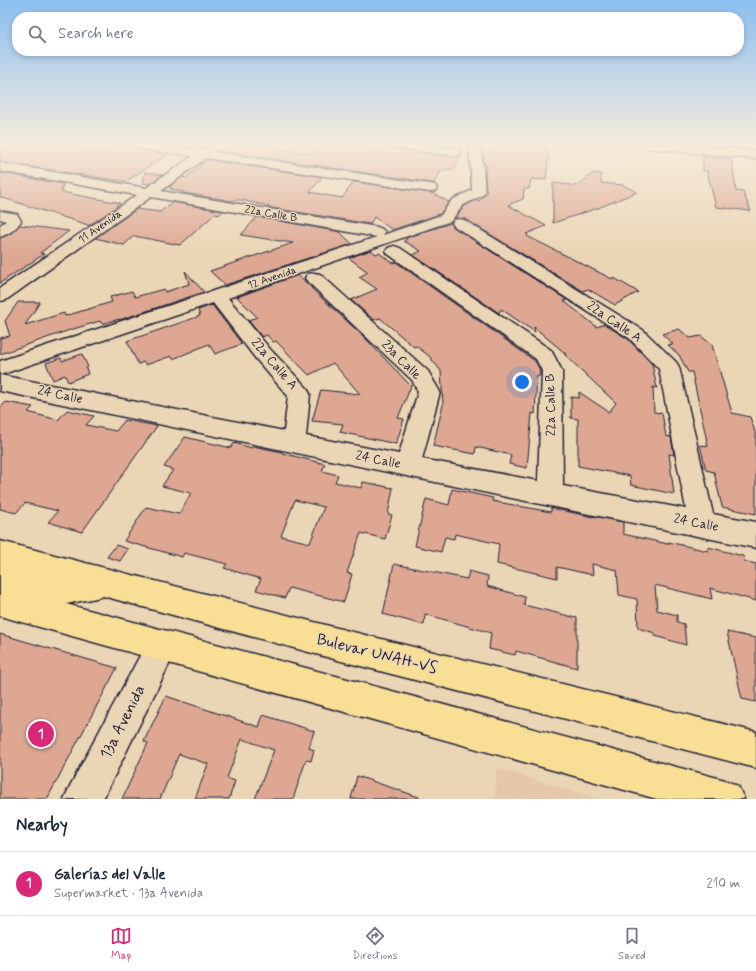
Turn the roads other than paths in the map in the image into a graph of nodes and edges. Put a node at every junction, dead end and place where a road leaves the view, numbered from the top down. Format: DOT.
graph roads {
  1 [pos="81,181"];
  2 [pos="165,181"];
  3 [pos="385,181"];
  4 [pos="478,181"];
  5 [pos="430,188"];
  6 [pos="148,193"];
  7 [pos="0,215"];
  8 [pos="459,223"];
  9 [pos="0,232"];
  10 [pos="377,232"];
  11 [pos="394,251"];
  12 [pos="314,278"];
  13 [pos="0,296"];
  14 [pos="217,296"];
  15 [pos="3,372"];
  16 [pos="294,443"];
  17 [pos="408,466"];
  18 [pos="550,495"];
  19 [pos="702,524"];
  20 [pos="756,535"];
  21 [pos="0,554"];
  22 [pos="0,577"];
  23 [pos="106,583"];
  24 [pos="0,601"];
  25 [pos="162,646"];
  26 [pos="756,750"];
  27 [pos="83,799"];
  28 [pos="725,799"];
  1 -- 6 [label="street, 22a Calle B"];
  2 -- 6 [label="street, 11 Avenida"];
  3 -- 5 [label="street"];
  4 -- 14 [label="street, 12 Avenida"];
  6 -- 10 [label="street, 22a Calle B"];
  6 -- 13 [label="street, 11 Avenida"];
  7 -- 9 [label="street"];
  8 -- 19 [label="street, 22a Calle A"];
  11 -- 18 [label="street, 22a Calle B"];
  12 -- 17 [label="street, 23a Calle"];
  14 -- 15 [label="street, 12 Avenida"];
  14 -- 16 [label="street, 22a Calle A"];
  15 -- 16 [label="street, 24 Calle"];
  16 -- 17 [label="street, 24 Calle"];
  17 -- 18 [label="street, 24 Calle"];
  18 -- 19 [label="street, 24 Calle"];
  19 -- 20 [label="street, 24 Calle"];
  21 -- 23 [label="main road, Bulevar UNAH-VS"];
  22 -- 23 [label="main road"];
  23 -- 26 [label="main road, Bulevar UNAH-VS"];
  24 -- 25 [label="main road"];
  25 -- 27 [label="street, 13a Avenida"];
  25 -- 28 [label="main road"];
}
